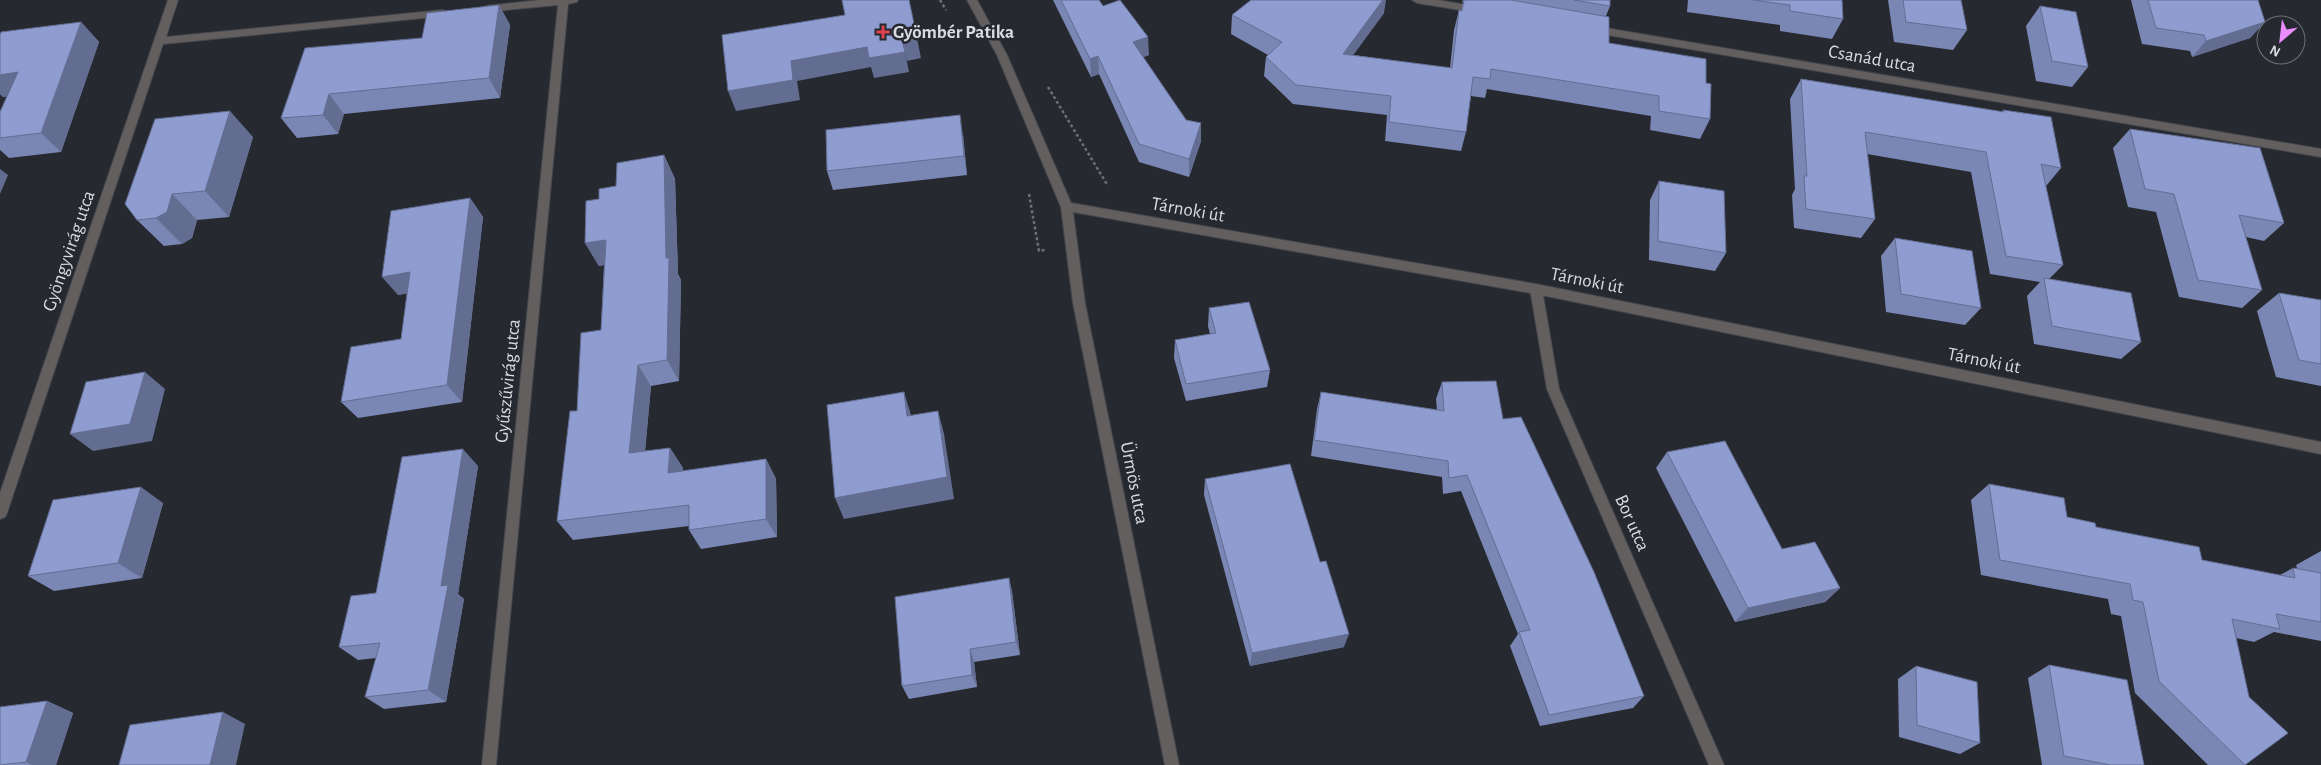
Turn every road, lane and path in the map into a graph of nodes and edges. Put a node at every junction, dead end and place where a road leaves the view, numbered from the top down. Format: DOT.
graph roads {
  1 [pos="173,0"];
  2 [pos="972,0"];
  3 [pos="1417,0"];
  4 [pos="568,1"];
  5 [pos="475,10"];
  6 [pos="455,12"];
  7 [pos="1486,12"];
  8 [pos="1584,28"];
  9 [pos="160,41"];
  10 [pos="1047,85"];
  11 [pos="2321,153"];
  12 [pos="1067,207"];
  13 [pos="1108,215"];
  14 [pos="1536,289"];
  15 [pos="2321,448"];
  16 [pos="0,513"];
  17 [pos="490,765"];
  18 [pos="1172,765"];
  19 [pos="1717,765"];
  1 -- 9 [label="street, Gyöngyvirág utca"];
  2 -- 12 [label="street"];
  3 -- 7 [label="street"];
  4 -- 5 [label="street"];
  4 -- 17 [label="street, Gyűszűvirág utca"];
  6 -- 9 [label="street"];
  8 -- 11 [label="street, Csanád utca"];
  9 -- 16 [label="street, Gyöngyvirág utca"];
  10 -- 13 [label="path"];
  12 -- 13 [label="street, Tárnoki út"];
  12 -- 18 [label="street, Ürmös utca"];
  13 -- 14 [label="street, Tárnoki út"];
  14 -- 15 [label="street, Tárnoki út"];
  14 -- 19 [label="street, Bor utca"];
}
